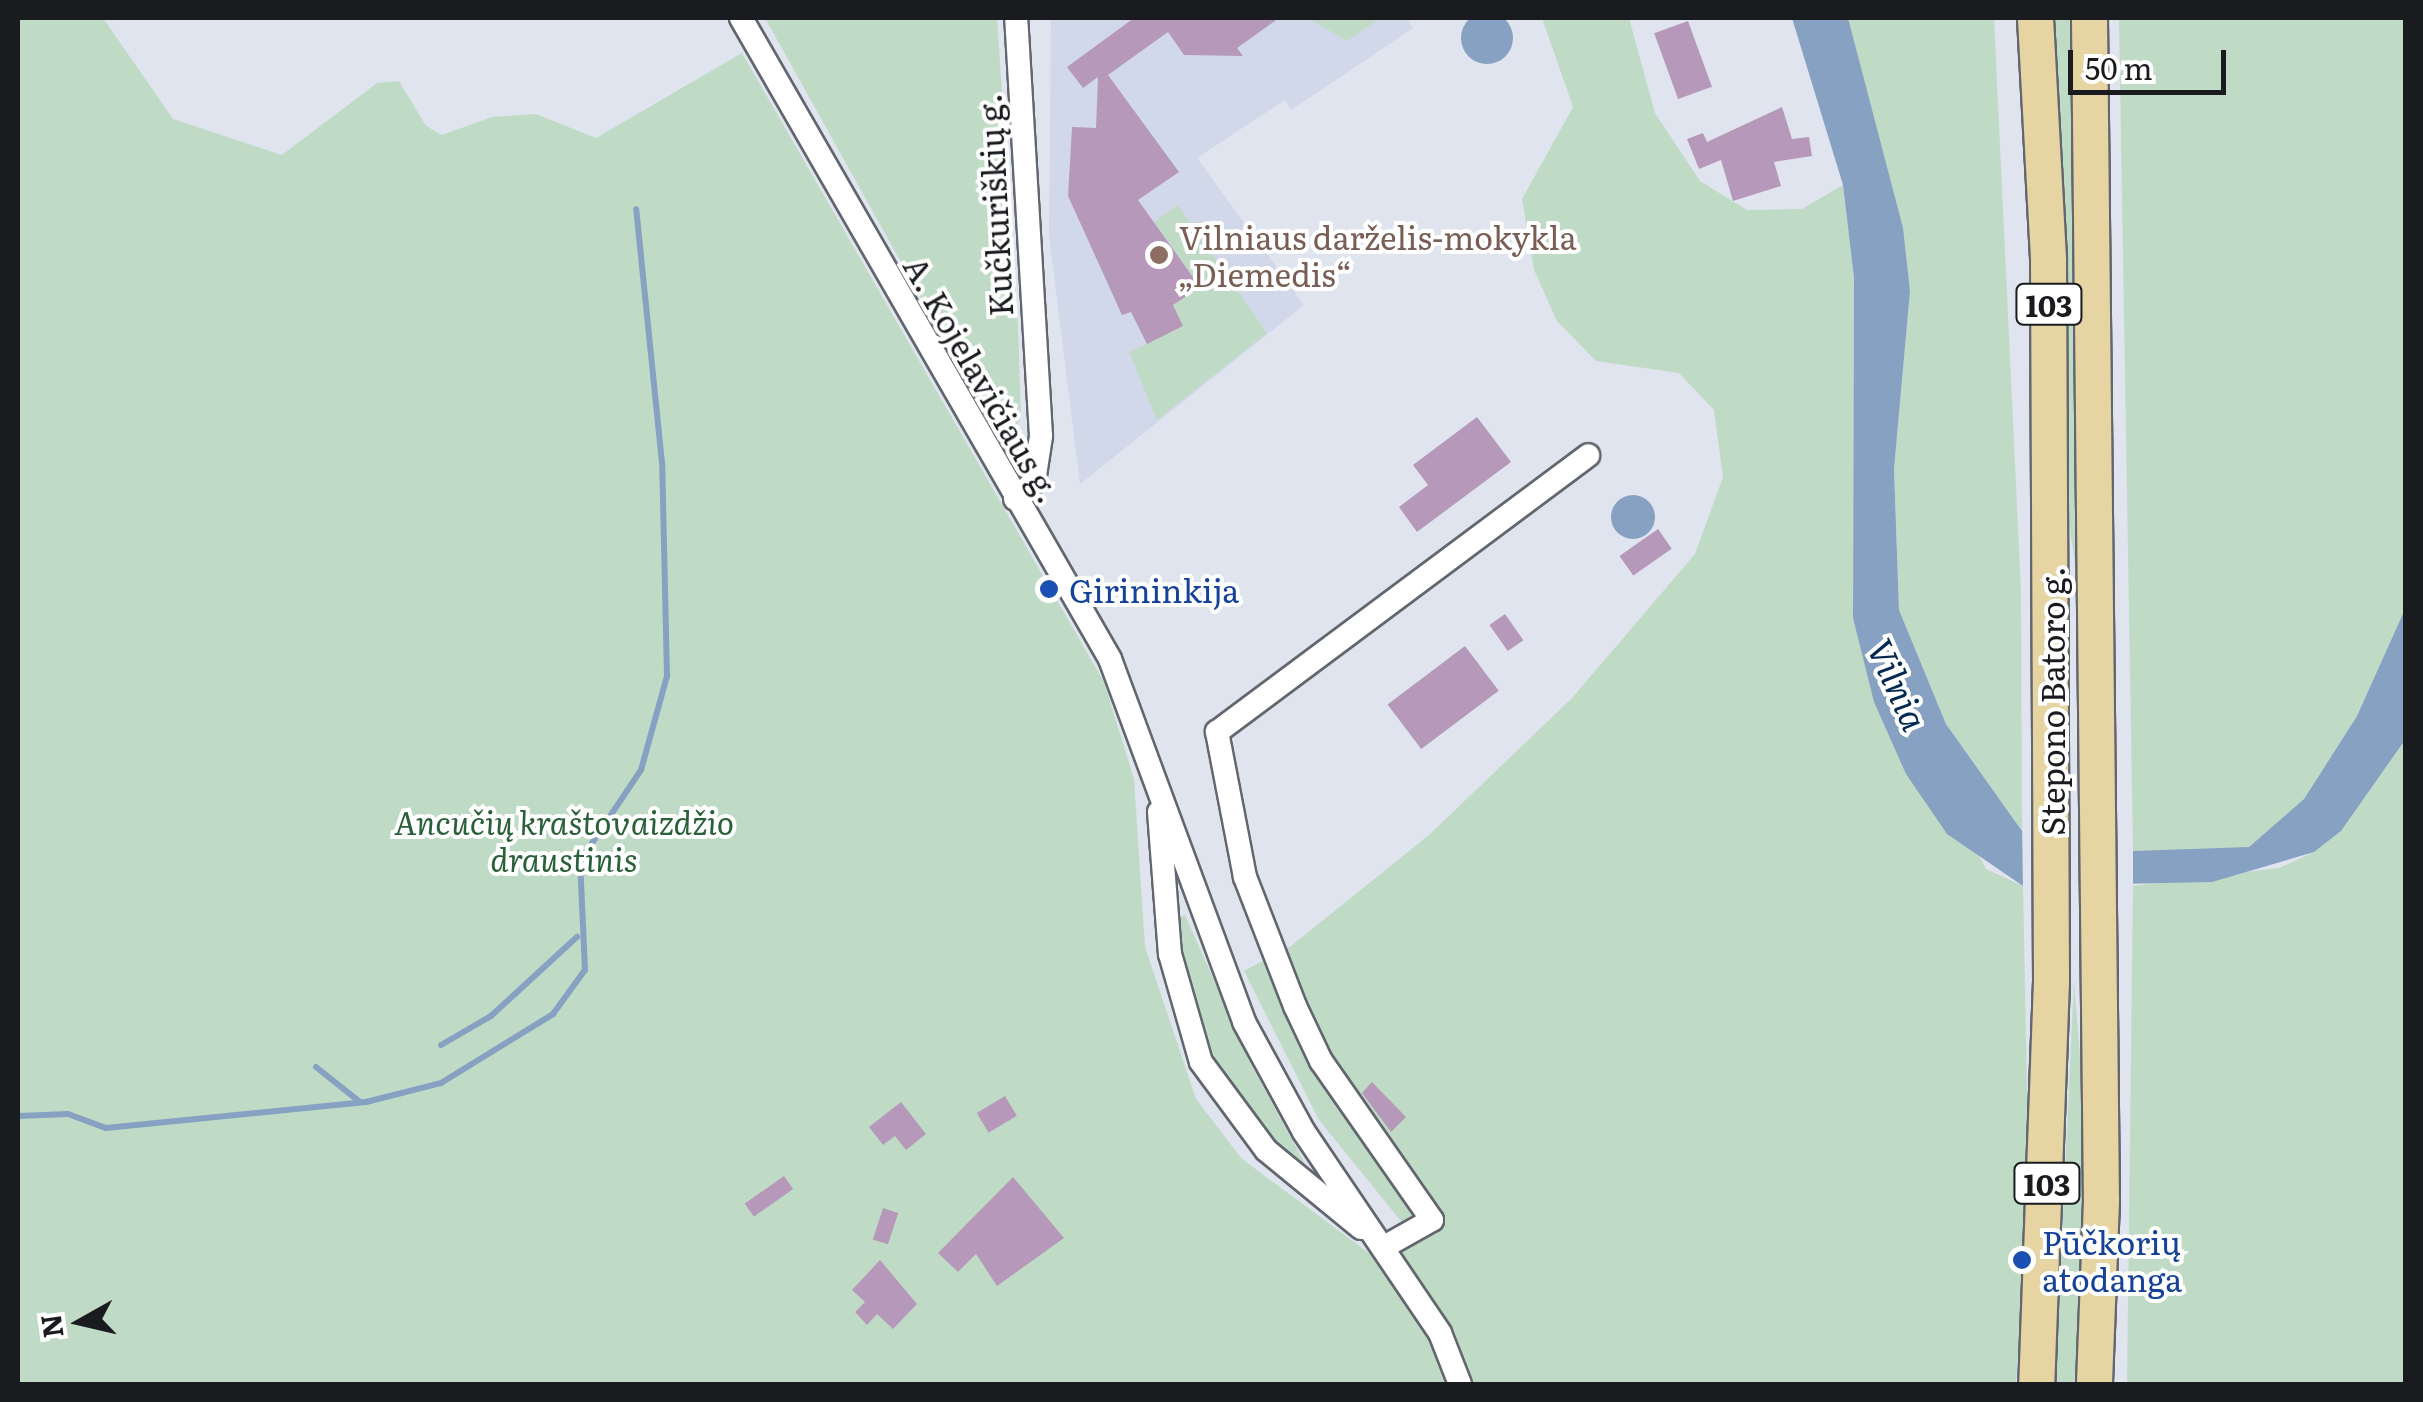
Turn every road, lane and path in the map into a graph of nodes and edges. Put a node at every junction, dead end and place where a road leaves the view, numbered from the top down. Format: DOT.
graph roads {
  1 [pos="741,18"];
  2 [pos="1016,18"];
  3 [pos="2035,18"];
  4 [pos="2089,18"];
  5 [pos="1588,455"];
  6 [pos="1015,500"];
  7 [pos="1158,778"];
  8 [pos="1384,1247"];
  9 [pos="1460,1384"];
  10 [pos="2036,1384"];
  11 [pos="2094,1384"];
  1 -- 6 [label="street, A. Kojelavičiaus g."];
  2 -- 6 [label="street, Kučkuriškių g."];
  3 -- 10 [label="main road, Stepono Batoro g. / 103"];
  4 -- 11 [label="main road, Stepono Batoro g. / 103"];
  5 -- 8 [label="street"];
  6 -- 7 [label="street, A. Kojelavičiaus g."];
  7 -- 8 [label="street, A. Kojelavičiaus g."];
  7 -- 8 [label="street, A. Kojelavičiaus g."];
  8 -- 9 [label="street, A. Kojelavičiaus g."];
}
